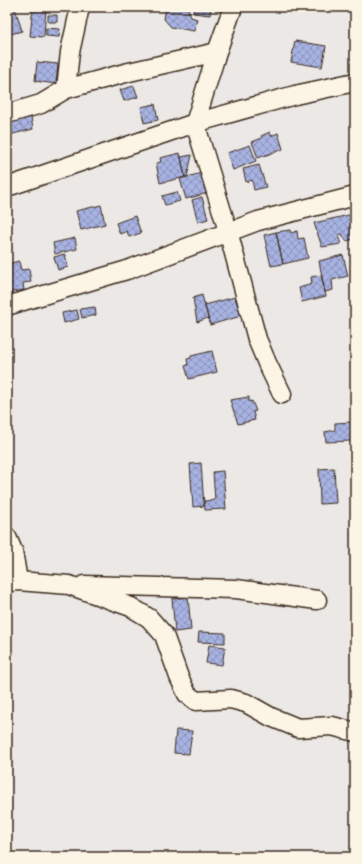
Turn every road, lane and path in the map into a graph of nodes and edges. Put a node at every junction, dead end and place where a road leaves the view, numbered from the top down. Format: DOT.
graph roads {
  1 [pos="80,7"];
  2 [pos="233,7"];
  3 [pos="217,52"];
  4 [pos="355,82"];
  5 [pos="66,89"];
  6 [pos="7,114"];
  7 [pos="195,124"];
  8 [pos="7,187"];
  9 [pos="355,196"];
  10 [pos="228,231"];
  11 [pos="7,306"];
  12 [pos="282,394"];
  13 [pos="7,537"];
  14 [pos="12,582"];
  15 [pos="69,585"];
  16 [pos="317,600"];
  17 [pos="355,732"];
  1 -- 5 [label="street"];
  2 -- 3 [label="street"];
  3 -- 5 [label="street"];
  3 -- 7 [label="street"];
  4 -- 7 [label="street"];
  5 -- 6 [label="street"];
  7 -- 8 [label="street"];
  7 -- 10 [label="street"];
  9 -- 10 [label="street"];
  10 -- 11 [label="street"];
  10 -- 12 [label="street"];
  13 -- 14 [label="street"];
  14 -- 15 [label="street"];
  15 -- 16 [label="street"];
  15 -- 17 [label="street"];
}
